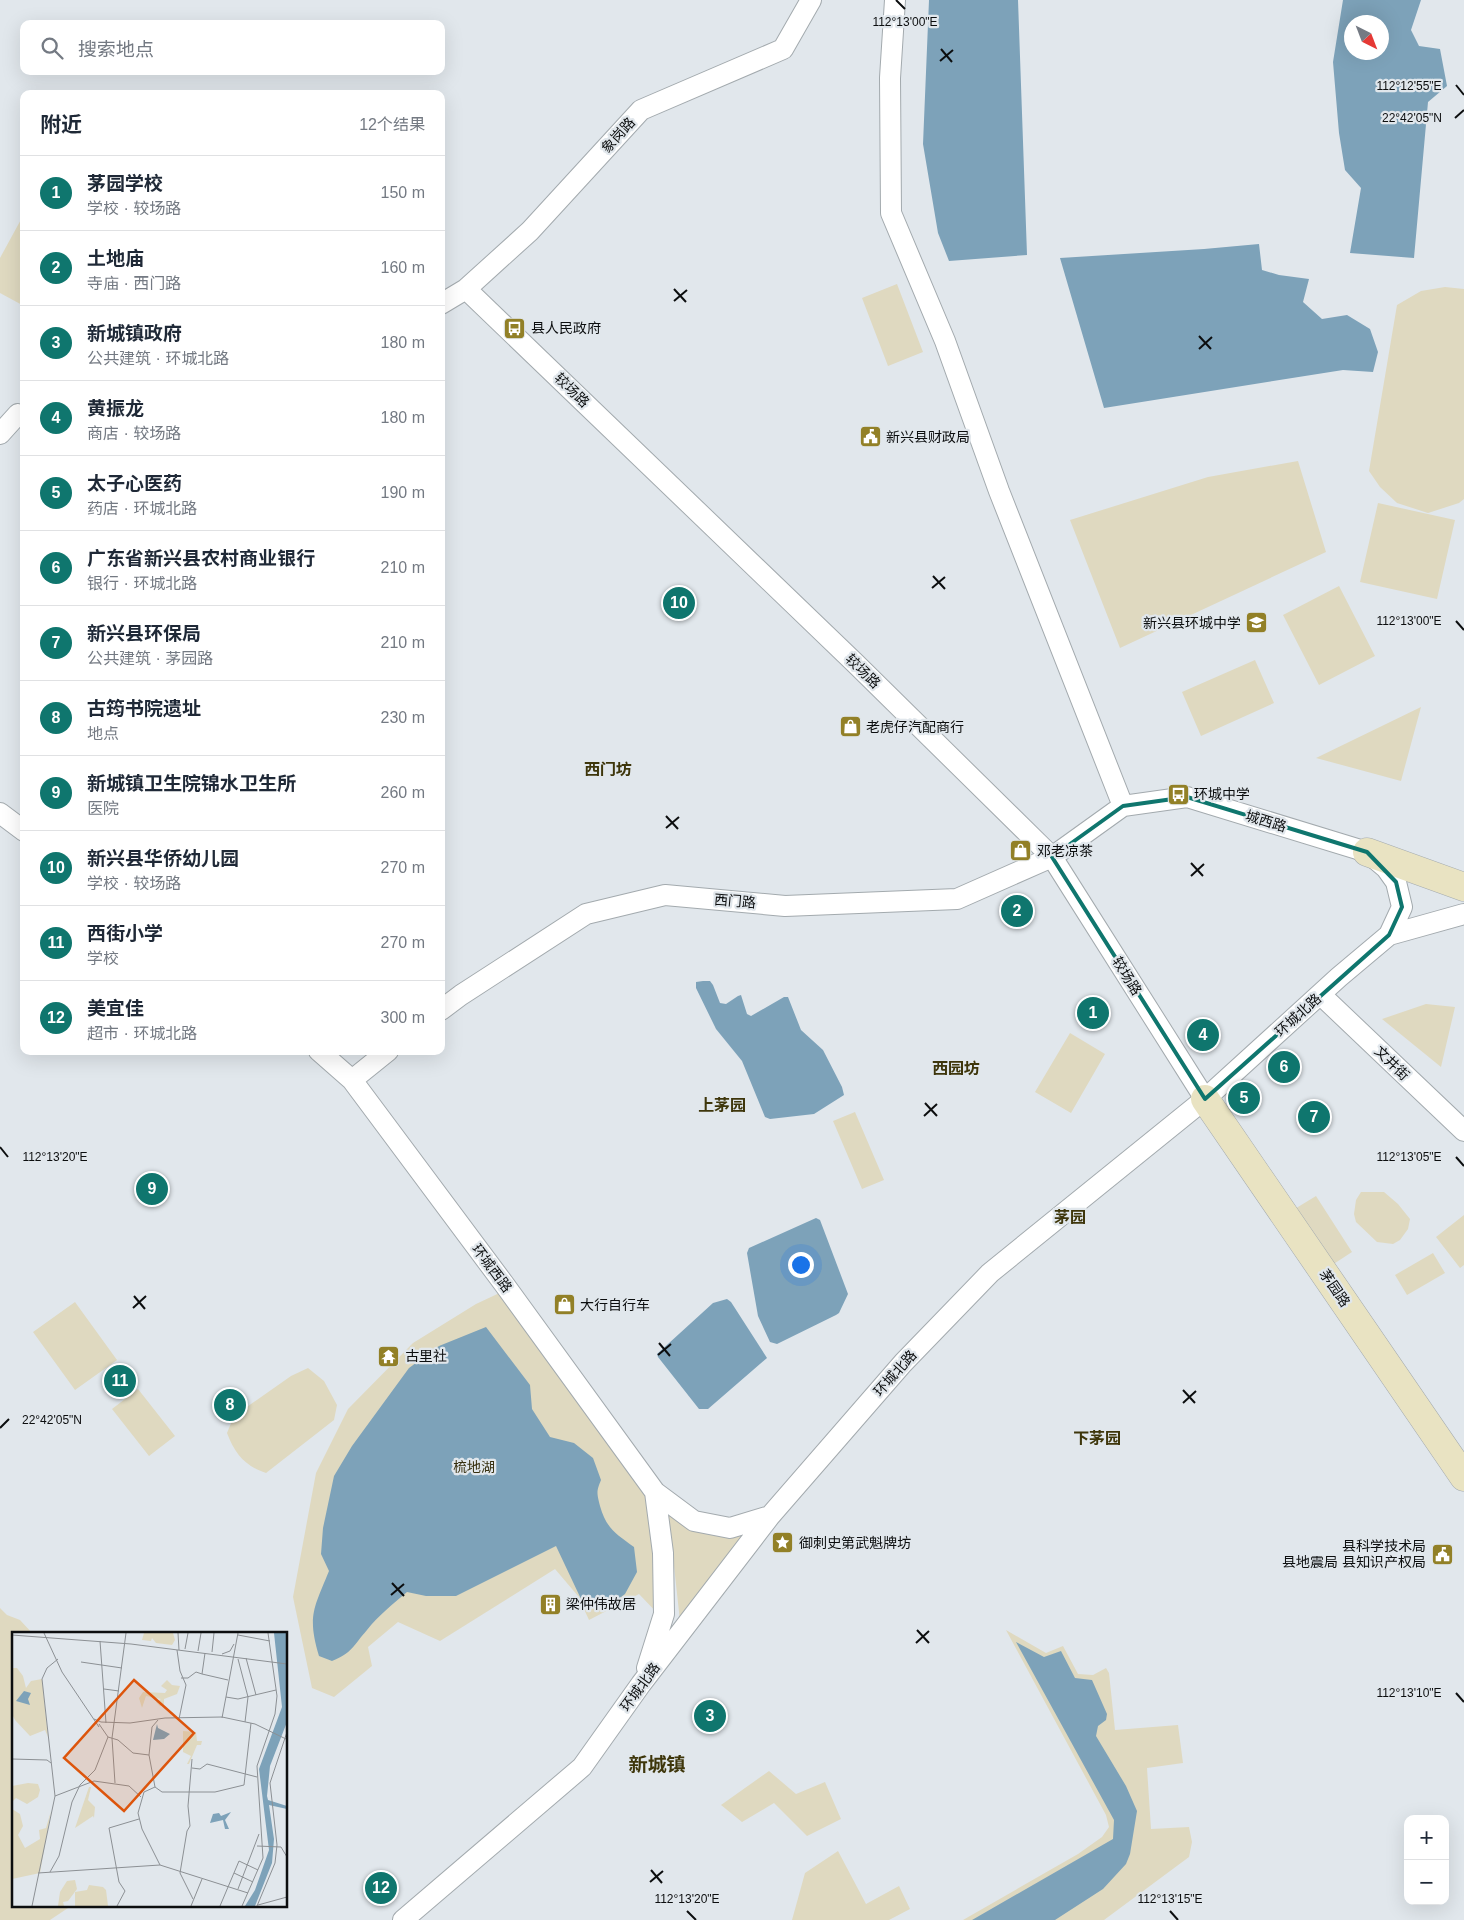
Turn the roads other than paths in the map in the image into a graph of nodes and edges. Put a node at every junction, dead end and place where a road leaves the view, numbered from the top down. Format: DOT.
graph roads {
  1 [pos="811,0"];
  2 [pos="895,0"];
  3 [pos="466,289"];
  4 [pos="445,302"];
  5 [pos="14,414"];
  6 [pos="0,434"];
  7 [pos="1123,806"];
  8 [pos="0,814"];
  9 [pos="20,828"];
  10 [pos="1367,852"];
  11 [pos="1052,857"];
  12 [pos="1464,866"];
  13 [pos="1464,887"];
  14 [pos="1464,914"];
  15 [pos="1389,935"];
  16 [pos="1321,995"];
  17 [pos="445,1007"];
  18 [pos="324,1055"];
  19 [pos="383,1055"];
  20 [pos="352,1080"];
  21 [pos="1205,1099"];
  22 [pos="1464,1131"];
  23 [pos="1464,1477"];
  24 [pos="655,1492"];
  25 [pos="770,1516"];
  26 [pos="641,1684"];
  27 [pos="403,1920"];
  1 -- 3 [label="street, 象岗路"];
  2 -- 7 [label="street"];
  3 -- 4 [label="street, 象岗路"];
  3 -- 11 [label="street, 较场路"];
  5 -- 6 [label="street"];
  7 -- 10 [label="street, 城西路"];
  7 -- 11 [label="street, 城西路"];
  8 -- 9 [label="street"];
  10 -- 12 [label="street, 城西路"];
  10 -- 13 [label="street"];
  10 -- 15 [label="street"];
  11 -- 17 [label="street, 西门路"];
  11 -- 21 [label="street, 较场路"];
  14 -- 15 [label="street, 环城北路"];
  15 -- 16 [label="street, 环城北路"];
  16 -- 21 [label="street, 环城北路"];
  16 -- 22 [label="street, 文井街"];
  18 -- 20 [label="street, 环城西路"];
  19 -- 20 [label="street"];
  20 -- 24 [label="street, 环城西路"];
  21 -- 23 [label="street, 茅园路"];
  21 -- 25 [label="street, 环城北路"];
  24 -- 25 [label="street, 环城西路"];
  24 -- 26 [label="street, 环城西路"];
  25 -- 26 [label="street, 环城北路"];
  26 -- 27 [label="street, 环城北路"];
}
